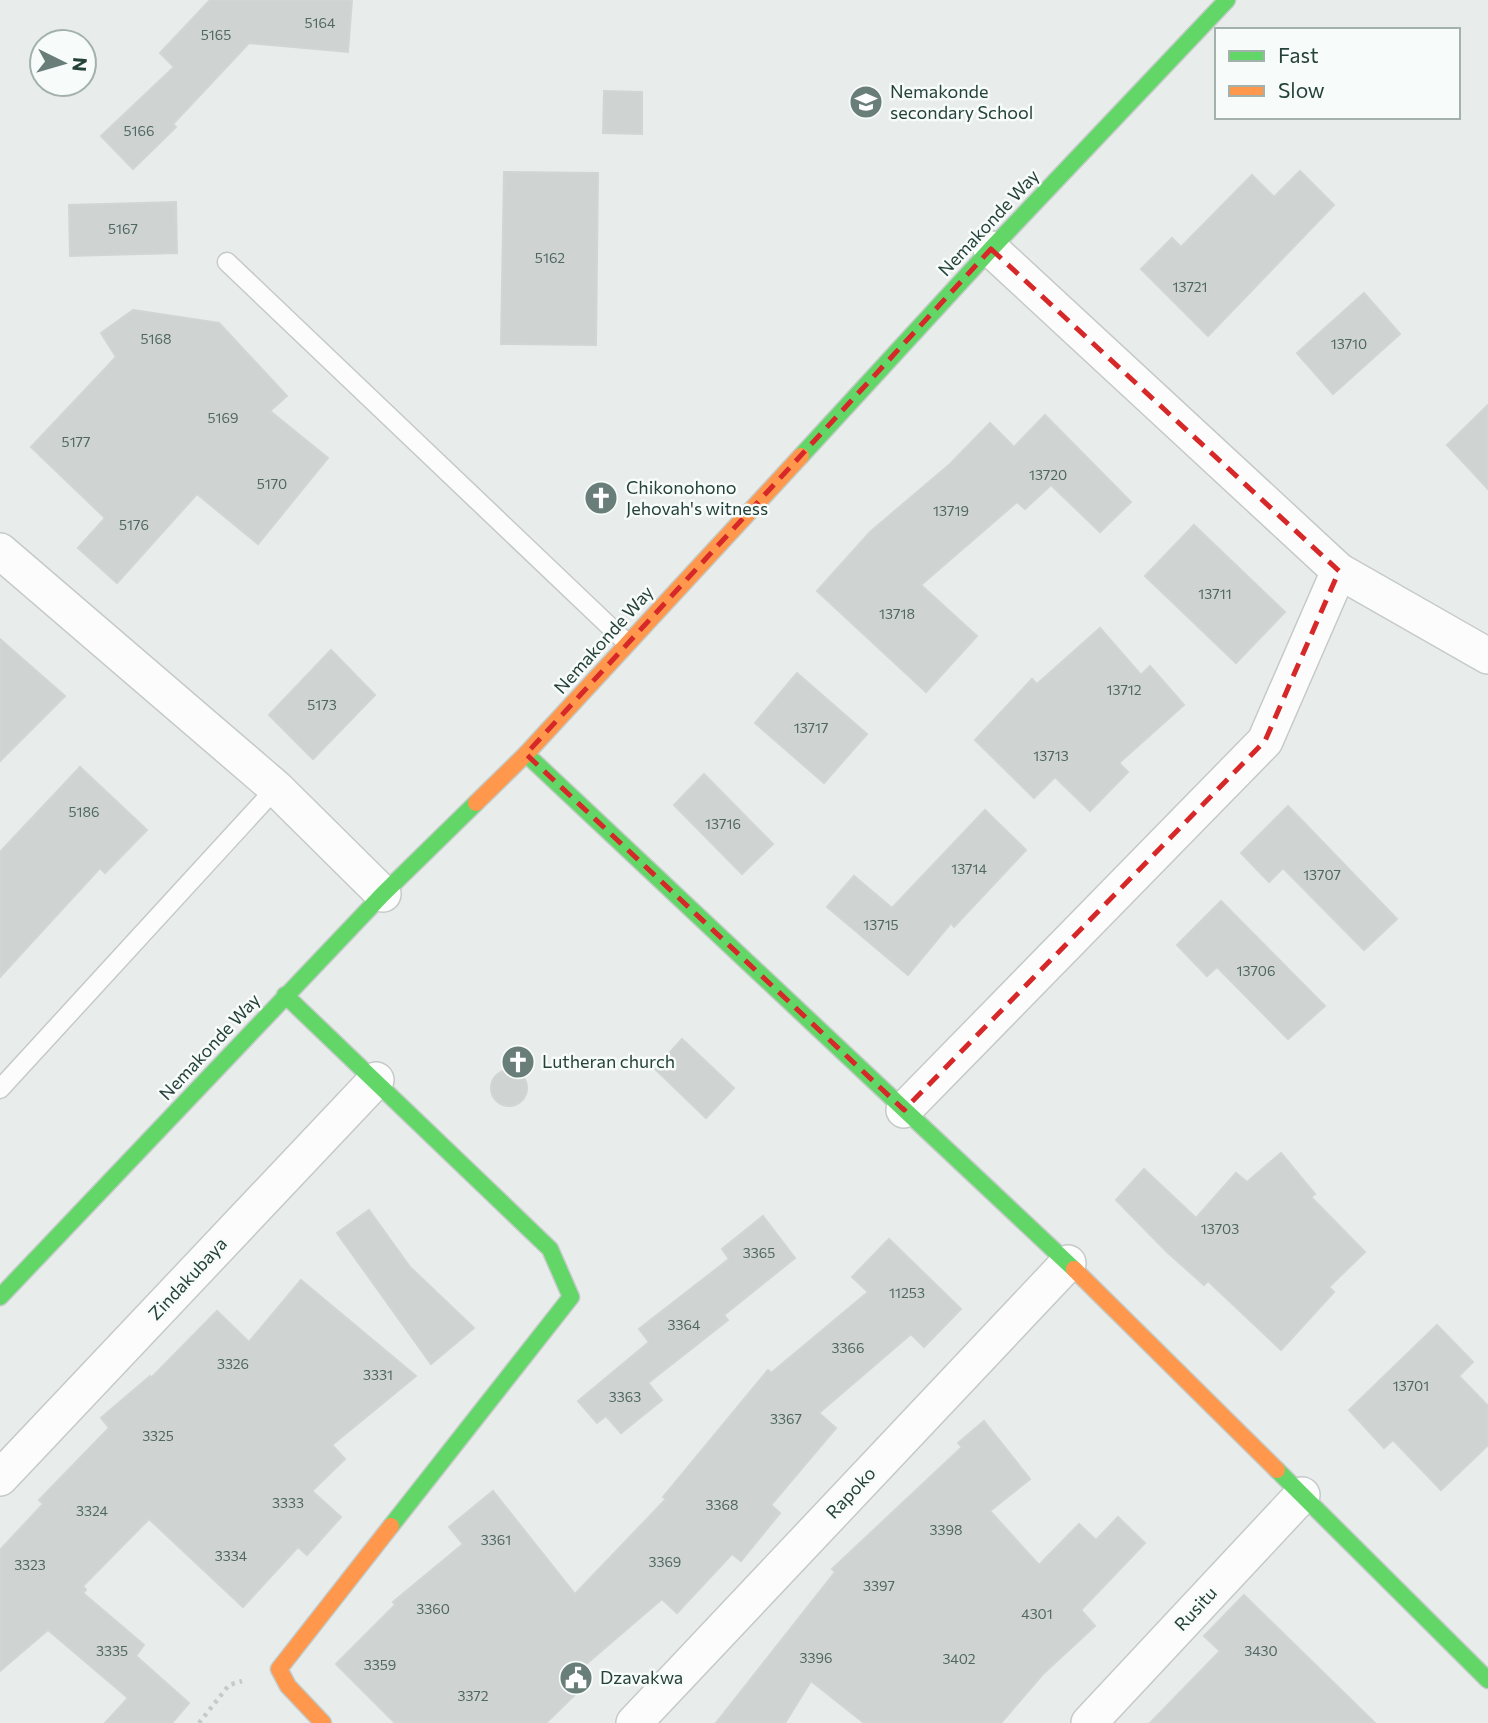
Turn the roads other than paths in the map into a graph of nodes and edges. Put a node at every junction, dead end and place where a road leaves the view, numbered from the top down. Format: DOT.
graph roads {
  1 [pos="1227,0"];
  2 [pos="991,249"];
  3 [pos="227,262"];
  4 [pos="0,551"];
  5 [pos="1339,571"];
  6 [pos="627,643"];
  7 [pos="1488,656"];
  8 [pos="526,754"];
  9 [pos="276,788"];
  10 [pos="383,894"];
  11 [pos="285,995"];
  12 [pos="376,1080"];
  13 [pos="0,1088"];
  14 [pos="904,1110"];
  15 [pos="1068,1263"];
  16 [pos="0,1297"];
  17 [pos="0,1478"];
  18 [pos="1302,1495"];
  19 [pos="1488,1679"];
  20 [pos="323,1723"];
  21 [pos="634,1723"];
  22 [pos="1089,1723"];
  1 -- 2 [label="street, Nemakonde Way"];
  2 -- 5 [label="street"];
  2 -- 6 [label="street, Nemakonde Way"];
  3 -- 6 [label="lane"];
  4 -- 9 [label="street"];
  5 -- 7 [label="street"];
  5 -- 14 [label="street"];
  6 -- 8 [label="street, Nemakonde Way"];
  8 -- 10 [label="street, Nemakonde Way"];
  8 -- 14 [label="street"];
  9 -- 10 [label="street"];
  9 -- 13 [label="lane"];
  10 -- 11 [label="street, Nemakonde Way"];
  11 -- 12 [label="street"];
  11 -- 16 [label="street, Nemakonde Way"];
  12 -- 17 [label="street, Zindakubaya"];
  12 -- 20 [label="street"];
  14 -- 15 [label="street"];
  15 -- 18 [label="street"];
  15 -- 21 [label="street, Rapoko"];
  18 -- 19 [label="street"];
  18 -- 22 [label="street, Rusitu"];
}
